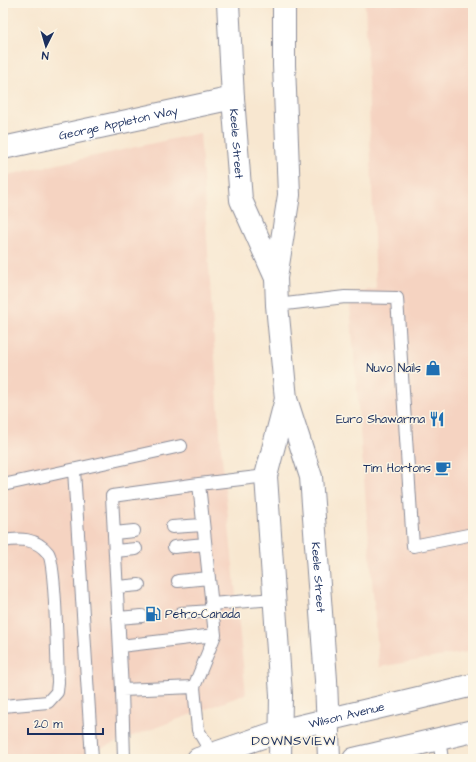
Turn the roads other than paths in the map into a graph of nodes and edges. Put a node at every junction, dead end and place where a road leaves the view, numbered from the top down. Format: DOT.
graph roads {
  1 [pos="228,3"];
  2 [pos="284,3"];
  3 [pos="233,98"];
  4 [pos="3,148"];
  5 [pos="276,278"];
  6 [pos="277,305"];
  7 [pos="286,399"];
  8 [pos="181,446"];
  9 [pos="74,470"];
  10 [pos="266,476"];
  11 [pos="199,484"];
  12 [pos="3,486"];
  13 [pos="203,525"];
  14 [pos="172,527"];
  15 [pos="134,531"];
  16 [pos="114,532"];
  17 [pos="473,534"];
  18 [pos="3,541"];
  19 [pos="205,544"];
  20 [pos="174,546"];
  21 [pos="136,549"];
  22 [pos="115,551"];
  23 [pos="209,578"];
  24 [pos="178,582"];
  25 [pos="140,585"];
  26 [pos="117,587"];
  27 [pos="274,599"];
  28 [pos="212,607"];
  29 [pos="181,614"];
  30 [pos="142,616"];
  31 [pos="118,618"];
  32 [pos="215,635"];
  33 [pos="120,646"];
  34 [pos="473,685"];
  35 [pos="194,687"];
  36 [pos="122,690"];
  37 [pos="3,706"];
  38 [pos="328,718"];
  39 [pos="280,731"];
  40 [pos="473,731"];
  41 [pos="440,750"];
  42 [pos="205,757"];
  43 [pos="92,759"];
  44 [pos="124,759"];
  45 [pos="280,759"];
  46 [pos="328,759"];
  47 [pos="354,759"];
  1 -- 3 [label="main road, Keele Street"];
  2 -- 5 [label="main road, Keele Street"];
  3 -- 4 [label="main road, George Appleton Way"];
  3 -- 5 [label="main road, Keele Street"];
  5 -- 6 [label="main road, Keele Street"];
  6 -- 7 [label="main road, Keele Street"];
  6 -- 17 [label="lane"];
  7 -- 10 [label="main road, Keele Street"];
  7 -- 38 [label="main road, Keele Street"];
  8 -- 9 [label="lane"];
  9 -- 12 [label="lane"];
  9 -- 43 [label="lane"];
  10 -- 11 [label="lane"];
  10 -- 27 [label="main road, Keele Street"];
  11 -- 13 [label="lane"];
  11 -- 16 [label="lane"];
  13 -- 14 [label="lane"];
  13 -- 19 [label="lane"];
  15 -- 16 [label="lane"];
  16 -- 22 [label="lane"];
  18 -- 37 [label="lane"];
  19 -- 20 [label="lane"];
  19 -- 23 [label="lane"];
  21 -- 22 [label="lane"];
  22 -- 26 [label="lane"];
  23 -- 24 [label="lane"];
  23 -- 28 [label="lane"];
  25 -- 26 [label="lane"];
  26 -- 31 [label="lane"];
  27 -- 28 [label="lane"];
  27 -- 39 [label="main road, Keele Street"];
  28 -- 29 [label="lane"];
  28 -- 32 [label="lane"];
  30 -- 31 [label="lane"];
  31 -- 33 [label="lane"];
  32 -- 33 [label="lane"];
  32 -- 35 [label="lane"];
  33 -- 36 [label="lane"];
  34 -- 38 [label="main road, Wilson Avenue"];
  35 -- 36 [label="lane"];
  35 -- 42 [label="lane"];
  36 -- 44 [label="lane"];
  38 -- 39 [label="main road, Wilson Avenue"];
  38 -- 46 [label="main road, Keele Street"];
  39 -- 42 [label="main road, Wilson Avenue"];
  39 -- 45 [label="main road, Keele Street"];
  40 -- 41 [label="main road"];
  41 -- 47 [label="main road"];
}
